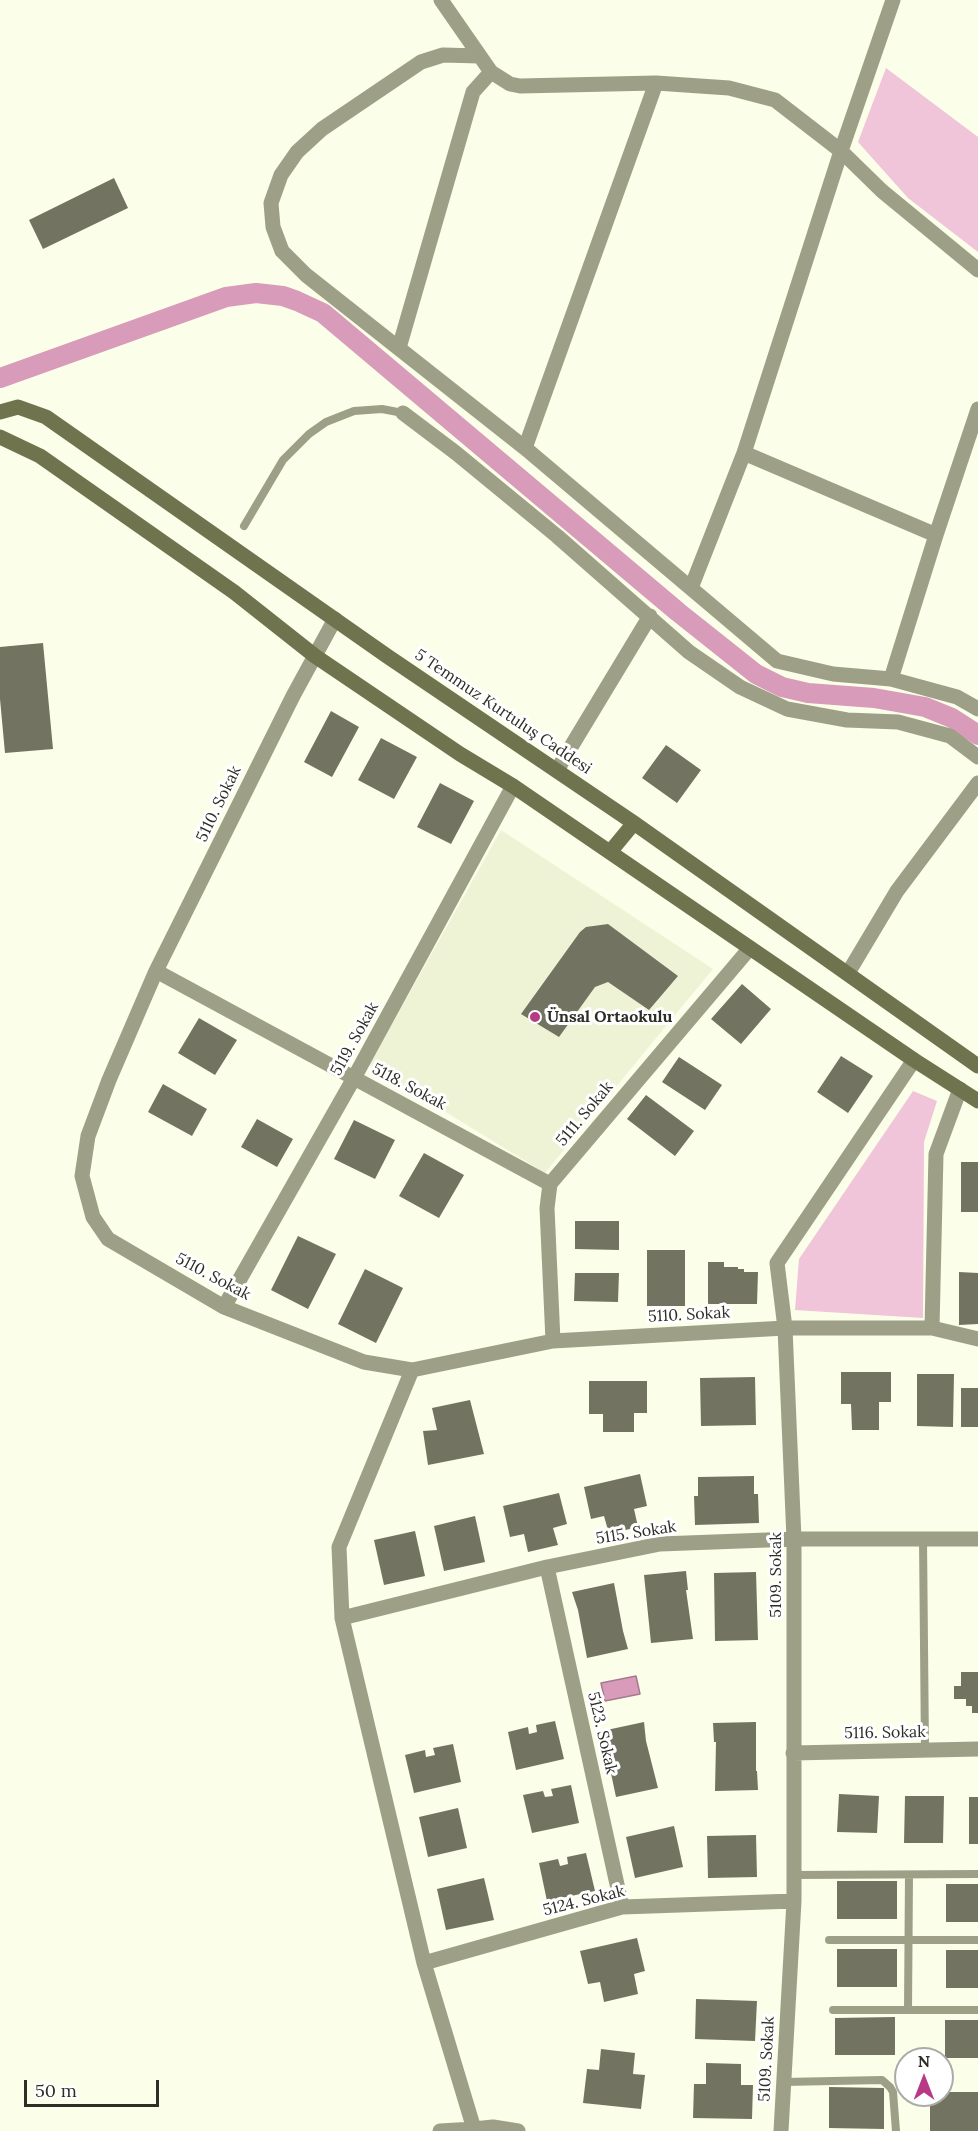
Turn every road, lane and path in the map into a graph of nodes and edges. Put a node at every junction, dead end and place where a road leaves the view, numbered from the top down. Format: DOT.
graph roads {
  1 [pos="441,0"];
  2 [pos="893,0"];
  3 [pos="479,56"];
  4 [pos="491,72"];
  5 [pos="656,83"];
  6 [pos="841,151"];
  7 [pos="978,270"];
  8 [pos="399,348"];
  9 [pos="978,409"];
  10 [pos="0,412"];
  11 [pos="404,413"];
  12 [pos="0,437"];
  13 [pos="525,448"];
  14 [pos="744,453"];
  15 [pos="244,526"];
  16 [pos="936,535"];
  17 [pos="691,588"];
  18 [pos="650,616"];
  19 [pos="335,619"];
  20 [pos="315,656"];
  21 [pos="891,678"];
  22 [pos="978,709"];
  23 [pos="978,757"];
  24 [pos="557,770"];
  25 [pos="978,783"];
  26 [pos="513,786"];
  27 [pos="634,823"];
  28 [pos="609,852"];
  29 [pos="750,948"];
  30 [pos="156,971"];
  31 [pos="848,973"];
  32 [pos="914,1060"];
  33 [pos="978,1066"];
  34 [pos="354,1078"];
  35 [pos="960,1089"];
  36 [pos="978,1101"];
  37 [pos="550,1184"];
  38 [pos="224,1307"];
  39 [pos="784,1328"];
  40 [pos="932,1328"];
  41 [pos="978,1339"];
  42 [pos="553,1341"];
  43 [pos="412,1370"];
  44 [pos="794,1539"];
  45 [pos="924,1539"];
  46 [pos="978,1539"];
  47 [pos="546,1567"];
  48 [pos="342,1618"];
  49 [pos="978,1749"];
  50 [pos="925,1750"];
  51 [pos="793,1753"];
  52 [pos="978,1874"];
  53 [pos="794,1875"];
  54 [pos="909,1875"];
  55 [pos="794,1901"];
  56 [pos="622,1907"];
  57 [pos="829,1940"];
  58 [pos="909,1940"];
  59 [pos="978,1940"];
  60 [pos="424,1963"];
  61 [pos="833,2010"];
  62 [pos="908,2010"];
  63 [pos="978,2010"];
  64 [pos="784,2082"];
  65 [pos="472,2130"];
  66 [pos="440,2131"];
  67 [pos="518,2131"];
  68 [pos="781,2131"];
  69 [pos="896,2131"];
  1 -- 3 [label="street"];
  2 -- 6 [label="street"];
  3 -- 4 [label="street"];
  3 -- 8 [label="street"];
  4 -- 5 [label="street"];
  4 -- 8 [label="street"];
  5 -- 6 [label="street"];
  5 -- 13 [label="street"];
  6 -- 7 [label="street"];
  6 -- 14 [label="street"];
  8 -- 13 [label="street"];
  9 -- 16 [label="street"];
  10 -- 19 [label="main road, 5 Temmuz Kurtuluş Caddesi"];
  11 -- 15 [label="lane"];
  11 -- 18 [label="street"];
  12 -- 20 [label="main road"];
  13 -- 17 [label="street"];
  14 -- 16 [label="street"];
  14 -- 17 [label="street"];
  16 -- 21 [label="street"];
  17 -- 21 [label="street"];
  18 -- 23 [label="street"];
  18 -- 24 [label="street"];
  19 -- 20 [label="street, 5110. Sokak"];
  19 -- 24 [label="main road, 5 Temmuz Kurtuluş Caddesi"];
  20 -- 26 [label="main road"];
  20 -- 30 [label="street, 5110. Sokak"];
  21 -- 22 [label="street"];
  24 -- 27 [label="main road, 5 Temmuz Kurtuluş Caddesi"];
  25 -- 31 [label="street"];
  26 -- 28 [label="main road"];
  26 -- 34 [label="street, 5119. Sokak"];
  27 -- 28 [label="main road"];
  27 -- 31 [label="main road, 5 Temmuz Kurtuluş Caddesi"];
  28 -- 29 [label="main road"];
  29 -- 32 [label="main road"];
  29 -- 37 [label="street, 5111. Sokak"];
  30 -- 34 [label="street, 5118. Sokak"];
  30 -- 38 [label="street, 5110. Sokak"];
  31 -- 33 [label="main road, 5 Temmuz Kurtuluş Caddesi"];
  32 -- 35 [label="main road"];
  32 -- 39 [label="street, 5109. Sokak"];
  34 -- 37 [label="street, 5118. Sokak"];
  34 -- 38 [label="street, 5119. Sokak"];
  35 -- 36 [label="main road"];
  35 -- 40 [label="street"];
  37 -- 42 [label="street"];
  38 -- 43 [label="street, 5110. Sokak"];
  39 -- 40 [label="street, 5110. Sokak"];
  39 -- 42 [label="street, 5110. Sokak"];
  39 -- 44 [label="street, 5109. Sokak"];
  40 -- 41 [label="street, 5110. Sokak"];
  42 -- 43 [label="street, 5110. Sokak"];
  43 -- 48 [label="street"];
  44 -- 45 [label="street, 5115. Sokak"];
  44 -- 47 [label="street, 5115. Sokak"];
  44 -- 51 [label="street, 5109. Sokak"];
  45 -- 46 [label="street, 5115. Sokak"];
  45 -- 50 [label="lane"];
  47 -- 48 [label="street, 5115. Sokak"];
  47 -- 56 [label="street, 5123. Sokak"];
  48 -- 60 [label="street"];
  49 -- 50 [label="street, 5116. Sokak"];
  50 -- 51 [label="street, 5116. Sokak"];
  51 -- 53 [label="street, 5109. Sokak"];
  52 -- 54 [label="lane"];
  53 -- 54 [label="lane"];
  53 -- 55 [label="street, 5109. Sokak"];
  54 -- 58 [label="lane"];
  55 -- 56 [label="street, 5124. Sokak"];
  55 -- 64 [label="street, 5109. Sokak"];
  56 -- 60 [label="street, 5124. Sokak"];
  57 -- 58 [label="lane"];
  58 -- 59 [label="lane"];
  58 -- 62 [label="lane"];
  60 -- 65 [label="street"];
  61 -- 62 [label="lane"];
  62 -- 63 [label="lane"];
  64 -- 68 [label="street, 5109. Sokak"];
  64 -- 69 [label="lane"];
  65 -- 66 [label="street"];
  65 -- 67 [label="street"];
}
